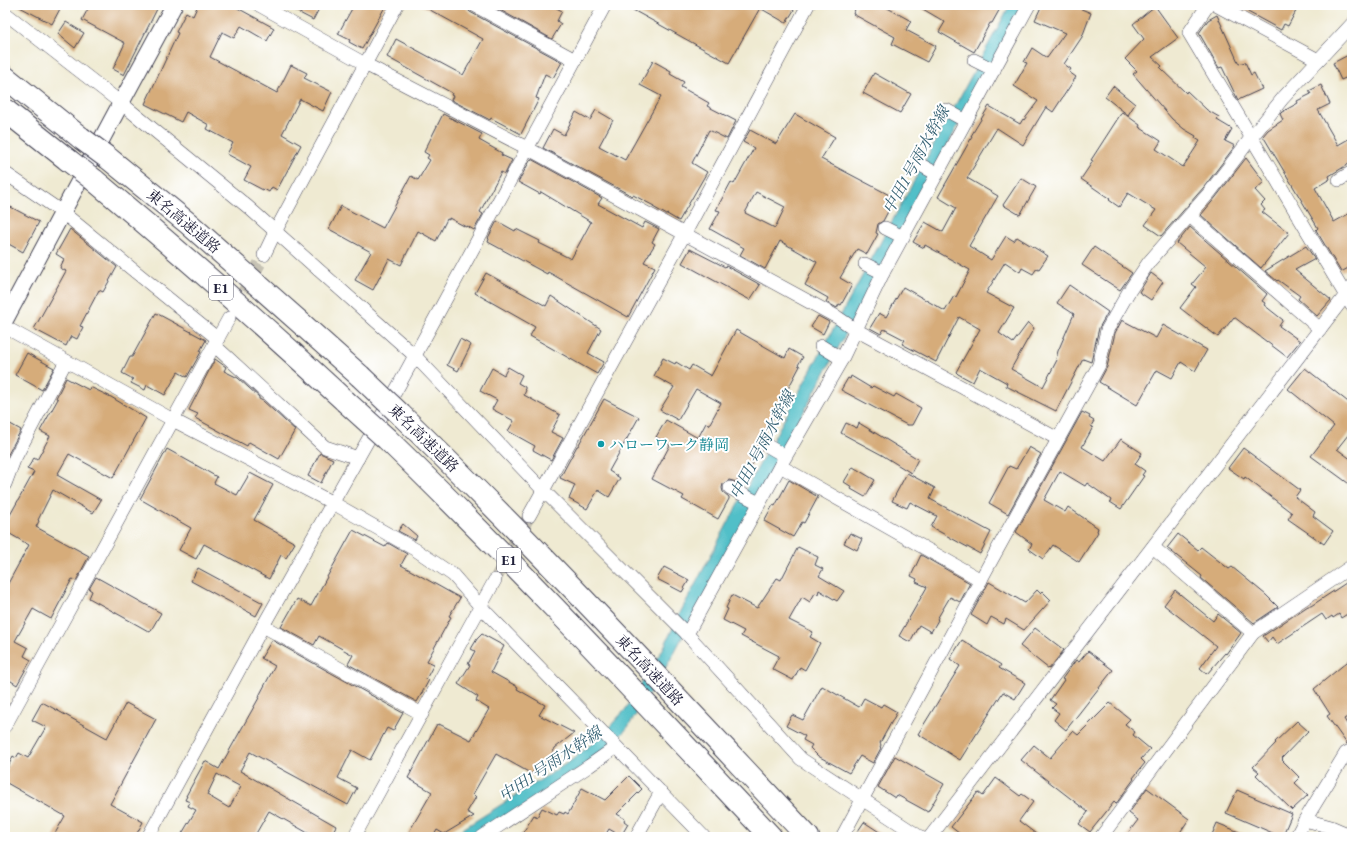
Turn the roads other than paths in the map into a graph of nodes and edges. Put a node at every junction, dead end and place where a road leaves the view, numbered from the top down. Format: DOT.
graph roads {
  1 [pos="174,5"];
  2 [pos="259,5"];
  3 [pos="397,5"];
  4 [pos="474,5"];
  5 [pos="605,5"];
  6 [pos="808,5"];
  7 [pos="1208,5"];
  8 [pos="1216,5"];
  9 [pos="1027,6"];
  10 [pos="5,13"];
  11 [pos="1352,24"];
  12 [pos="575,60"];
  13 [pos="974,60"];
  14 [pos="1318,60"];
  15 [pos="365,64"];
  16 [pos="991,69"];
  17 [pos="5,77"];
  18 [pos="121,103"];
  19 [pos="5,110"];
  20 [pos="946,110"];
  21 [pos="963,119"];
  22 [pos="1251,138"];
  23 [pos="527,148"];
  24 [pos="918,163"];
  25 [pos="934,172"];
  26 [pos="1352,172"];
  27 [pos="5,173"];
  28 [pos="1339,180"];
  29 [pos="62,212"];
  30 [pos="1190,216"];
  31 [pos="885,228"];
  32 [pos="275,232"];
  33 [pos="684,235"];
  34 [pos="900,236"];
  35 [pos="264,254"];
  36 [pos="865,264"];
  37 [pos="880,272"];
  38 [pos="1350,296"];
  39 [pos="229,318"];
  40 [pos="5,320"];
  41 [pos="5,327"];
  42 [pos="853,327"];
  43 [pos="1320,329"];
  44 [pos="216,342"];
  45 [pos="821,346"];
  46 [pos="414,356"];
  47 [pos="838,356"];
  48 [pos="66,361"];
  49 [pos="173,420"];
  50 [pos="1058,439"];
  51 [pos="766,445"];
  52 [pos="358,458"];
  53 [pos="781,458"];
  54 [pos="5,484"];
  55 [pos="543,490"];
  56 [pos="735,491"];
  57 [pos="756,502"];
  58 [pos="333,503"];
  59 [pos="529,516"];
  60 [pos="1153,547"];
  61 [pos="1352,566"];
  62 [pos="495,580"];
  63 [pos="981,580"];
  64 [pos="480,606"];
  65 [pos="263,626"];
  66 [pos="1253,633"];
  67 [pos="687,634"];
  68 [pos="422,714"];
  69 [pos="5,726"];
  70 [pos="615,746"];
  71 [pos="1352,750"];
  72 [pos="661,792"];
  73 [pos="862,800"];
  74 [pos="1305,820"];
  75 [pos="1352,836"];
  76 [pos="148,837"];
  77 [pos="354,837"];
  78 [pos="482,837"];
  79 [pos="636,837"];
  80 [pos="704,837"];
  81 [pos="771,837"];
  82 [pos="808,837"];
  83 [pos="842,837"];
  84 [pos="920,837"];
  85 [pos="930,837"];
  86 [pos="1101,837"];
  87 [pos="1296,837"];
  1 -- 18 [label="street"];
  2 -- 15 [label="street"];
  3 -- 15 [label="street"];
  4 -- 12 [label="street"];
  5 -- 12 [label="street"];
  6 -- 33 [label="street"];
  7 -- 22 [label="street"];
  8 -- 14 [label="street"];
  9 -- 16 [label="street"];
  10 -- 18 [label="street"];
  11 -- 14 [label="street"];
  12 -- 23 [label="street"];
  13 -- 16 [label="street"];
  14 -- 22 [label="street"];
  15 -- 23 [label="street"];
  15 -- 32 [label="street"];
  16 -- 21 [label="street"];
  17 -- 82 [label="highway, 東名高速道路 / E1, bridge"];
  18 -- 29 [label="street"];
  18 -- 32 [label="street"];
  19 -- 81 [label="highway, 東名高速道路 / E1, bridge"];
  20 -- 21 [label="street"];
  21 -- 25 [label="street"];
  22 -- 30 [label="street"];
  22 -- 38 [label="street"];
  23 -- 33 [label="street"];
  23 -- 46 [label="street"];
  24 -- 25 [label="street"];
  25 -- 34 [label="street"];
  26 -- 28 [label="street"];
  27 -- 29 [label="street"];
  29 -- 40 [label="street"];
  29 -- 44 [label="street"];
  30 -- 43 [label="street"];
  30 -- 50 [label="street"];
  31 -- 34 [label="street"];
  32 -- 35 [label="street"];
  32 -- 46 [label="street"];
  33 -- 42 [label="street"];
  33 -- 55 [label="street"];
  34 -- 37 [label="street"];
  36 -- 37 [label="street"];
  37 -- 42 [label="street"];
  38 -- 43 [label="street"];
  39 -- 44 [label="street"];
  41 -- 48 [label="street"];
  42 -- 47 [label="street"];
  42 -- 50 [label="street"];
  43 -- 60 [label="street"];
  44 -- 49 [label="street"];
  44 -- 52 [label="street"];
  45 -- 47 [label="street"];
  46 -- 52 [label="street"];
  46 -- 55 [label="street"];
  47 -- 53 [label="street"];
  48 -- 49 [label="street"];
  48 -- 54 [label="street"];
  49 -- 58 [label="street"];
  49 -- 69 [label="street"];
  50 -- 63 [label="street"];
  51 -- 53 [label="street"];
  52 -- 58 [label="street"];
  53 -- 57 [label="street"];
  53 -- 63 [label="street"];
  55 -- 59 [label="street"];
  55 -- 67 [label="street"];
  56 -- 57 [label="street"];
  57 -- 67 [label="street"];
  58 -- 64 [label="street"];
  58 -- 65 [label="street"];
  60 -- 66 [label="street"];
  60 -- 85 [label="street"];
  61 -- 66 [label="street"];
  62 -- 64 [label="street"];
  63 -- 73 [label="street"];
  64 -- 68 [label="street"];
  64 -- 70 [label="street"];
  65 -- 68 [label="street"];
  65 -- 76 [label="street"];
  66 -- 86 [label="street"];
  67 -- 73 [label="street"];
  68 -- 77 [label="street"];
  70 -- 72 [label="street"];
  70 -- 78 [label="street"];
  71 -- 74 [label="street"];
  72 -- 79 [label="street"];
  72 -- 80 [label="street"];
  73 -- 83 [label="street"];
  73 -- 84 [label="street"];
  74 -- 75 [label="street"];
  74 -- 87 [label="street"];
}
